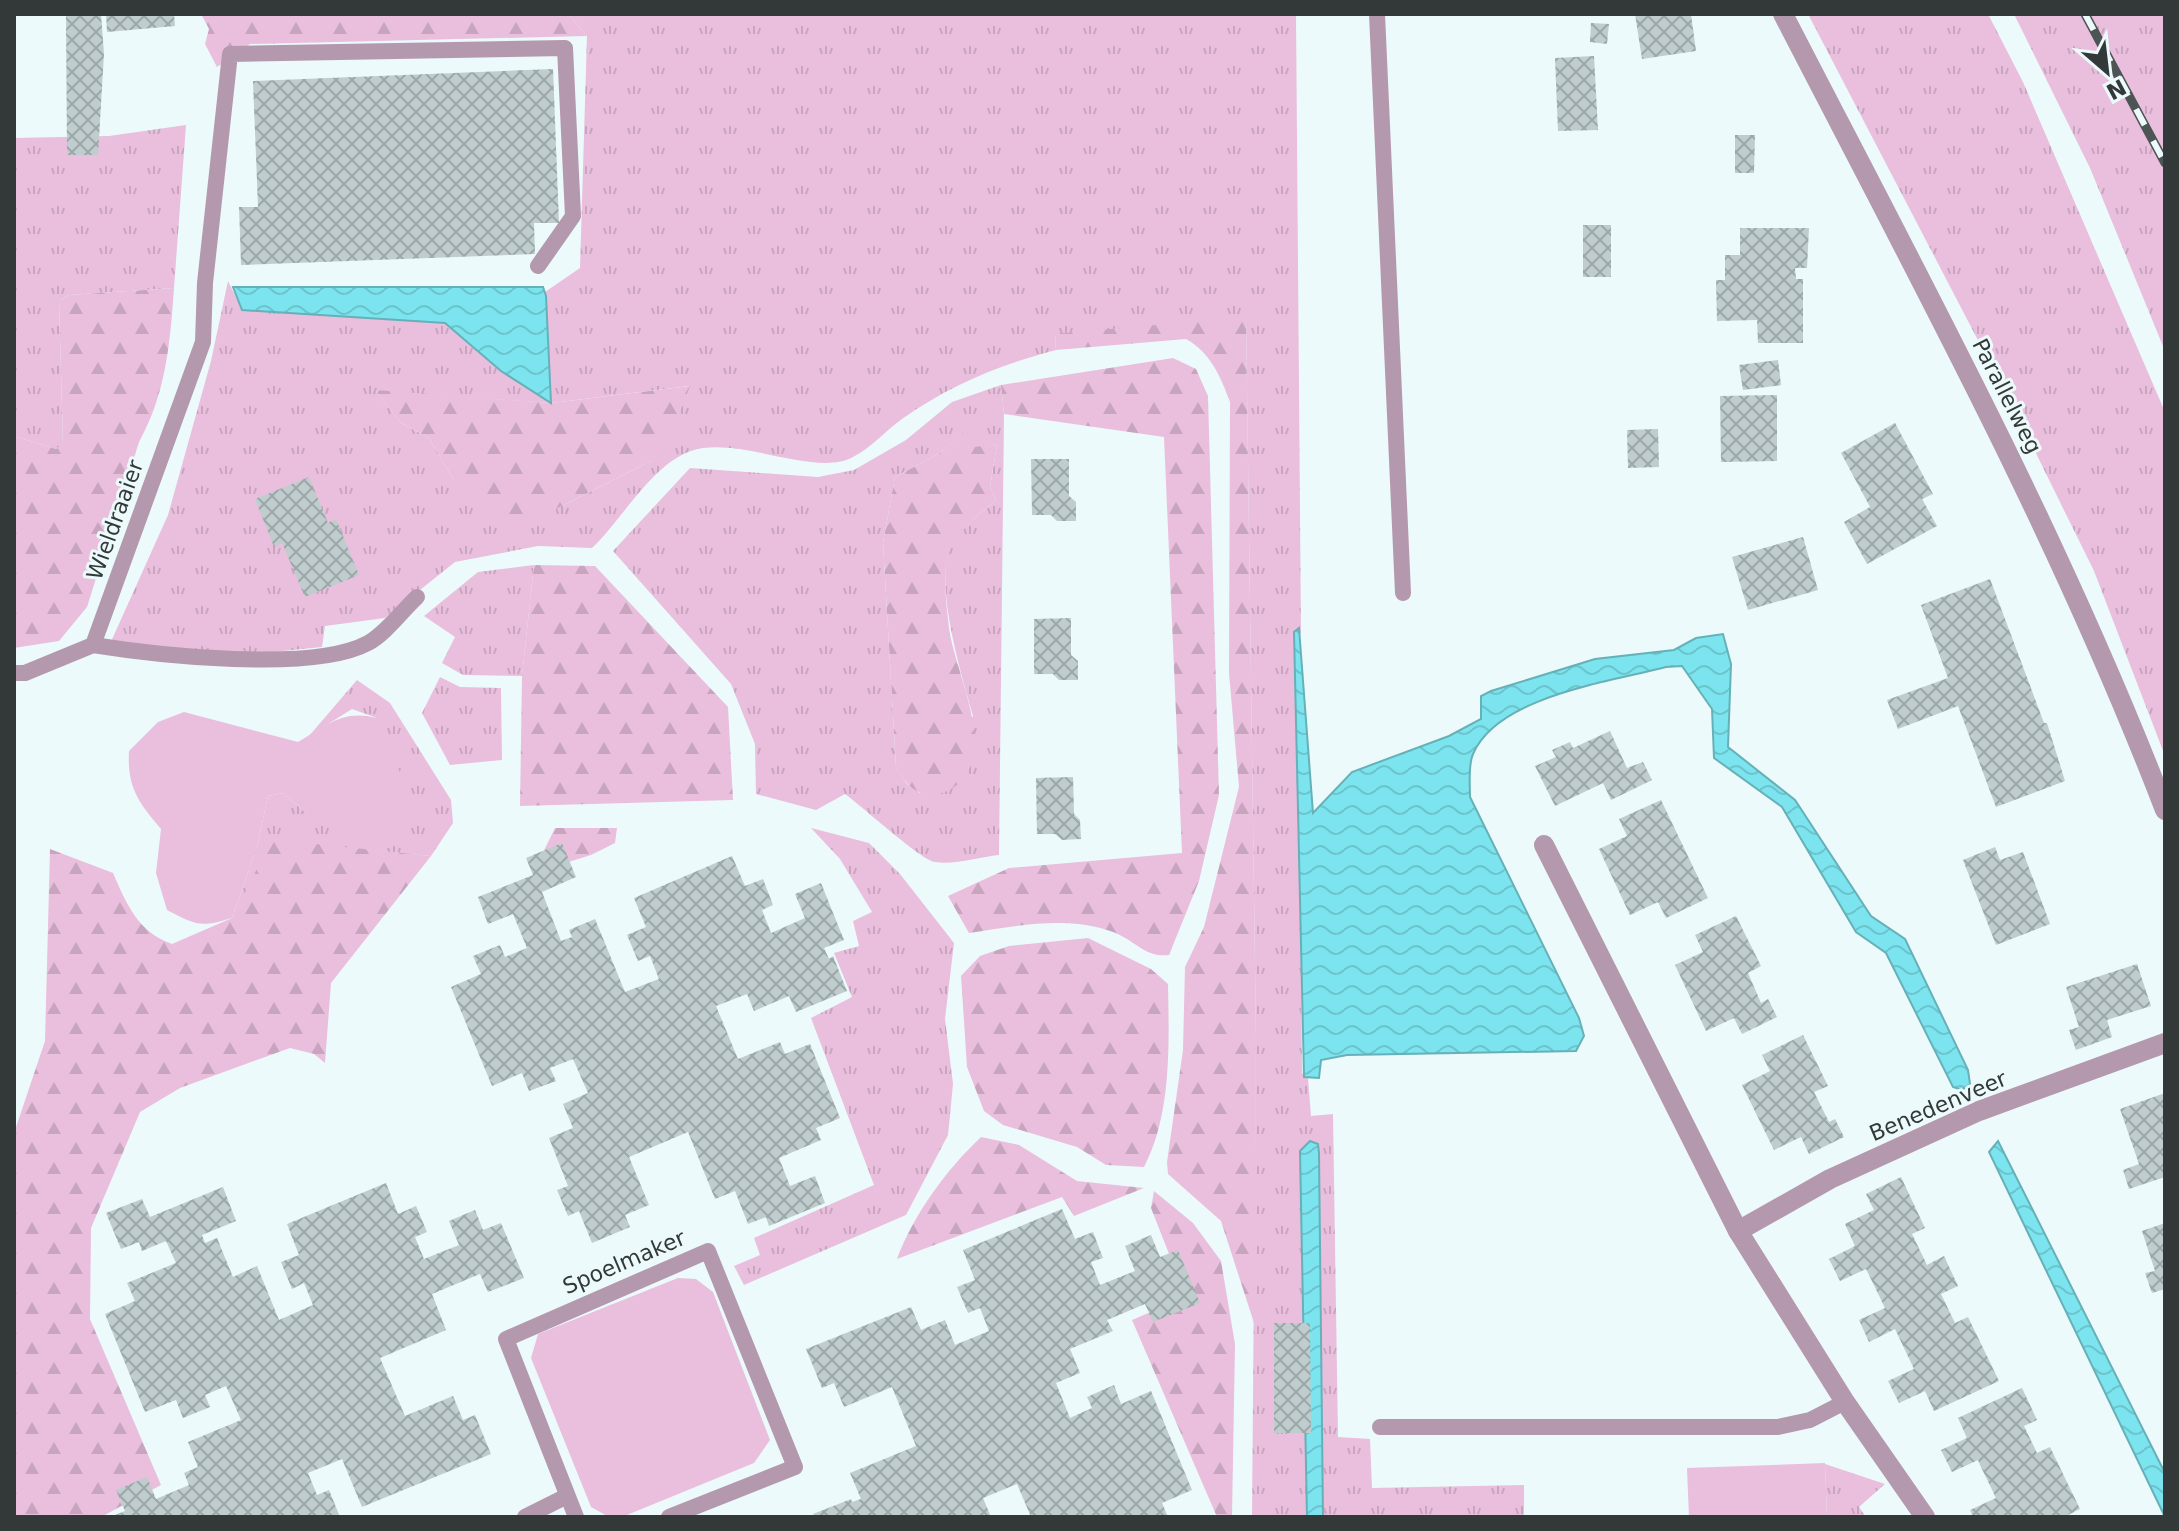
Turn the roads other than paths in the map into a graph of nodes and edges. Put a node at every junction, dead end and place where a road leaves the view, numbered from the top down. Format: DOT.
graph roads {
  1 [pos="1377,14"];
  2 [pos="1783,14"];
  3 [pos="538,266"];
  4 [pos="1403,593"];
  5 [pos="417,597"];
  6 [pos="93,645"];
  7 [pos="20,673"];
  8 [pos="2163,806"];
  9 [pos="1544,845"];
  10 [pos="2165,1043"];
  11 [pos="1738,1231"];
  12 [pos="1845,1402"];
  13 [pos="1380,1427"];
  14 [pos="567,1496"];
  15 [pos="525,1517"];
  16 [pos="576,1517"];
  17 [pos="669,1517"];
  18 [pos="1925,1517"];
  1 -- 4 [label="lane"];
  2 -- 8 [label="street, Parallelweg"];
  3 -- 6 [label="lane, Wieldraaier"];
  5 -- 6 [label="lane"];
  6 -- 7 [label="lane"];
  9 -- 11 [label="street"];
  10 -- 11 [label="street, Benedenveer"];
  11 -- 12 [label="street"];
  12 -- 13 [label="lane"];
  12 -- 18 [label="street"];
  14 -- 15 [label="lane"];
  14 -- 16 [label="lane, Spoelmaker"];
  14 -- 17 [label="lane, Spoelmaker"];
}
